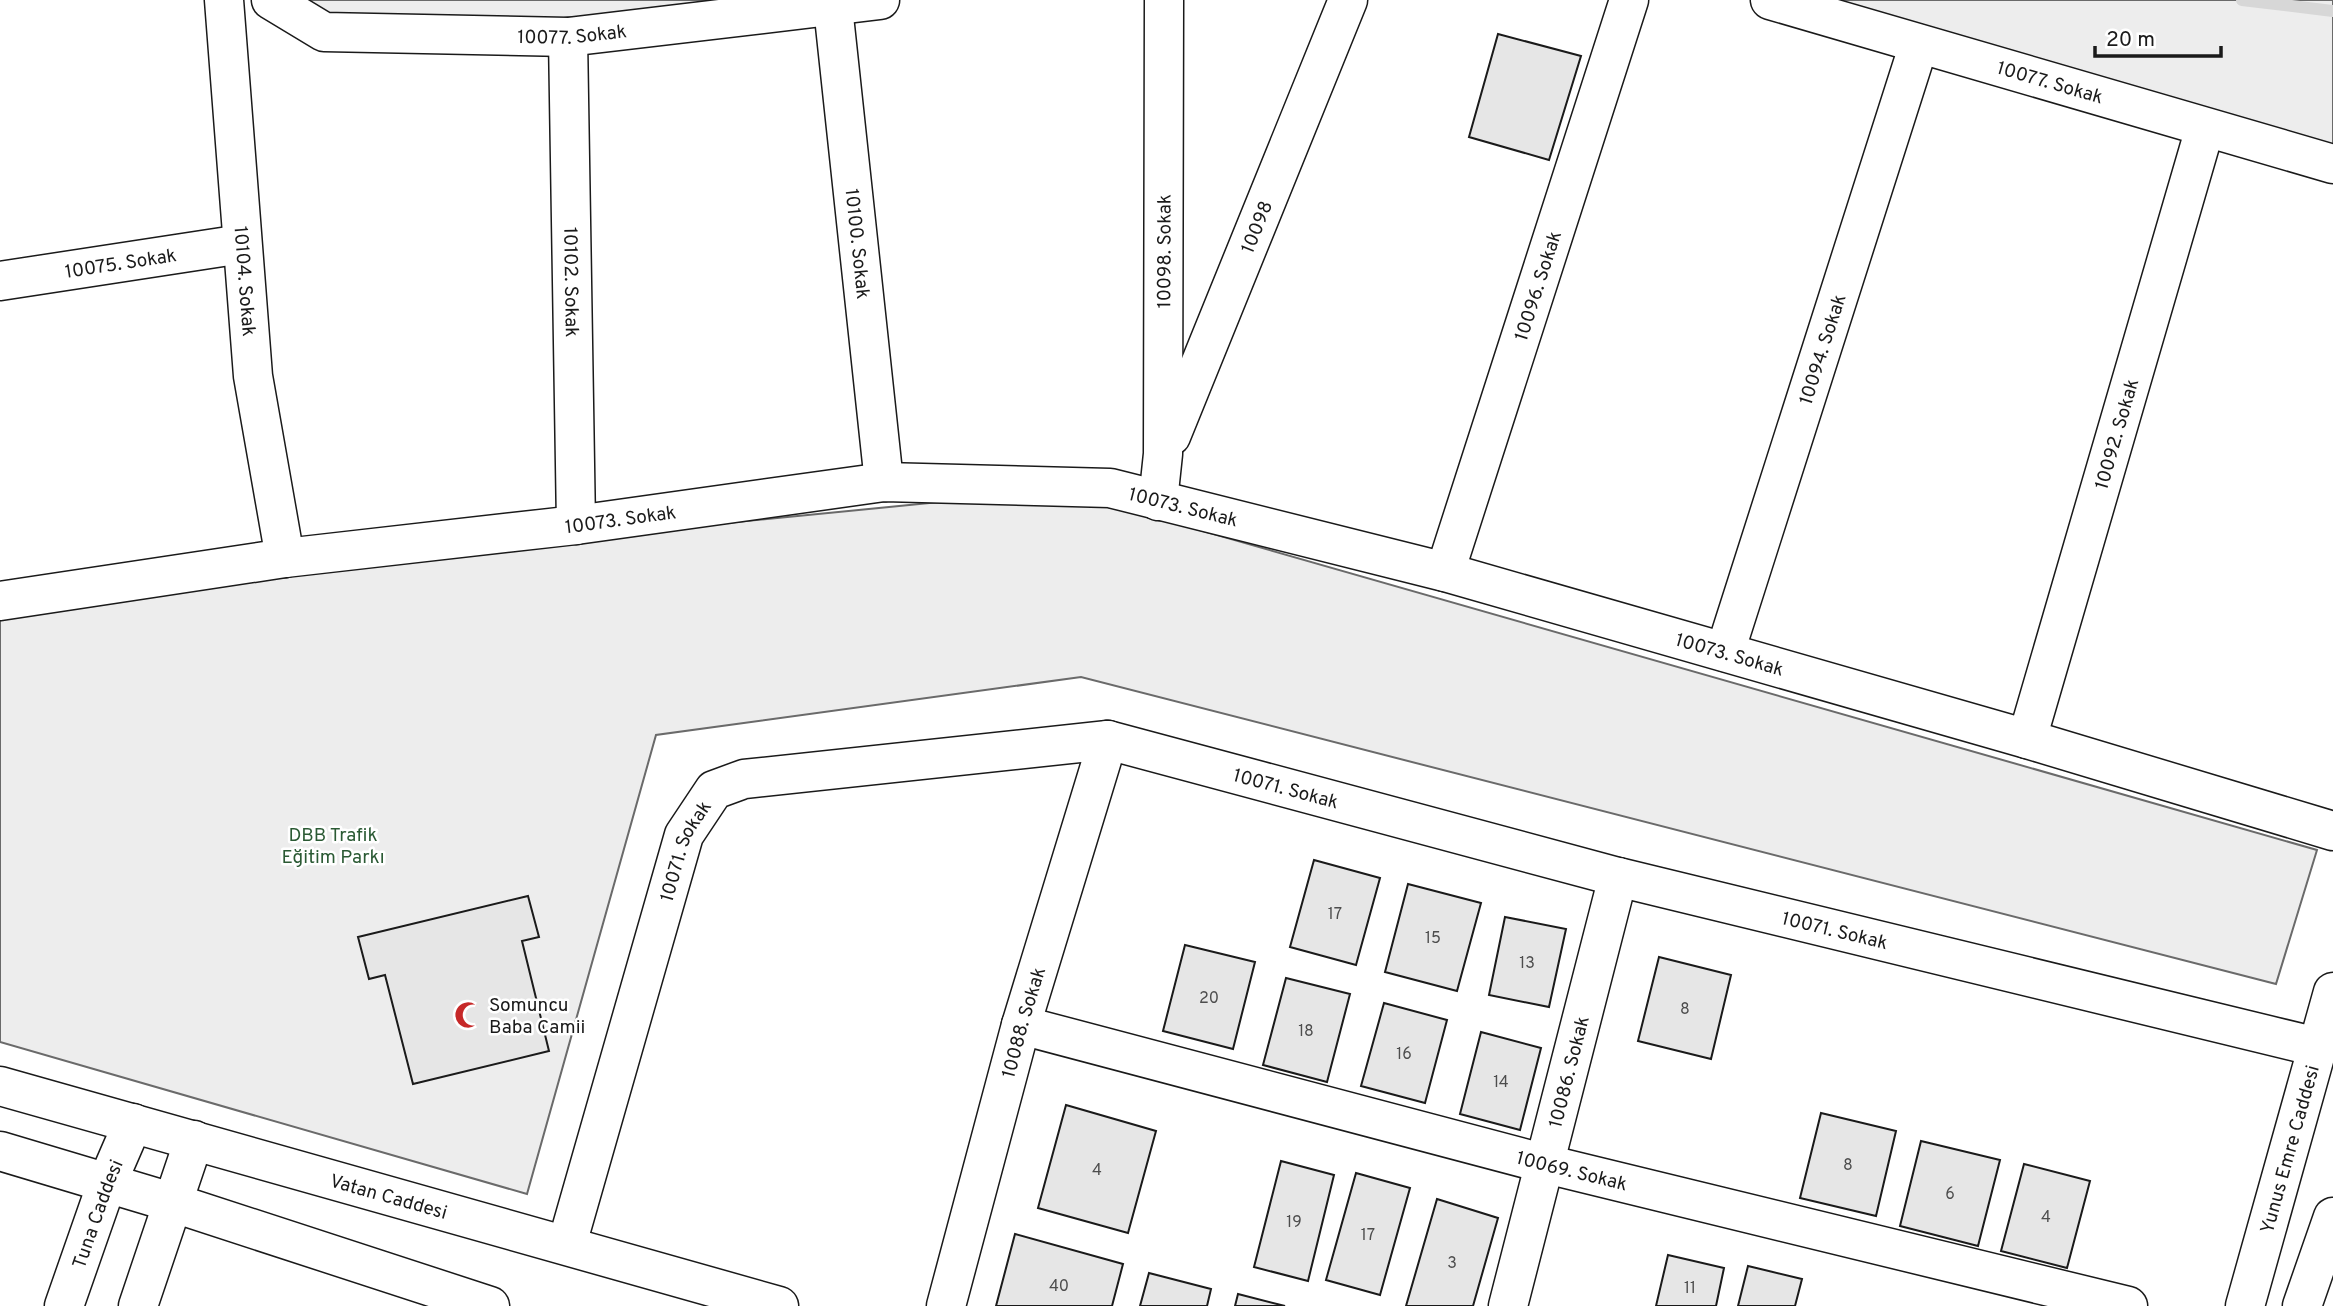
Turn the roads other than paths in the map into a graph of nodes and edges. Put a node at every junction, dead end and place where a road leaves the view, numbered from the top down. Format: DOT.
graph roads {
  1 [pos="224,0"];
  2 [pos="271,0"];
  3 [pos="880,0"];
  4 [pos="1164,0"];
  5 [pos="1348,0"];
  6 [pos="1629,0"];
  7 [pos="1770,0"];
  8 [pos="833,7"];
  9 [pos="568,37"];
  10 [pos="1919,44"];
  11 [pos="2205,128"];
  12 [pos="2333,164"];
  13 [pos="242,244"];
  14 [pos="0,281"];
  15 [pos="1163,454"];
  16 [pos="884,482"];
  17 [pos="1158,501"];
  18 [pos="576,525"];
  19 [pos="285,558"];
  20 [pos="1445,572"];
  21 [pos="0,601"];
  22 [pos="1725,652"];
  23 [pos="2027,739"];
  24 [pos="1108,740"];
  25 [pos="2333,831"];
  26 [pos="1618,877"];
  27 [pos="2333,992"];
  28 [pos="1021,1025"];
  29 [pos="2317,1047"];
  30 [pos="0,1086"];
  31 [pos="133,1123"];
  32 [pos="194,1140"];
  33 [pos="0,1151"];
  34 [pos="1546,1164"];
  35 [pos="107,1183"];
  36 [pos="174,1203"];
  37 [pos="2333,1217"];
  38 [pos="567,1244"];
  39 [pos="432,1298"];
  40 [pos="64,1306"];
  41 [pos="138,1306"];
  42 [pos="490,1306"];
  43 [pos="779,1306"];
  44 [pos="946,1306"];
  45 [pos="1508,1306"];
  46 [pos="2128,1306"];
  47 [pos="2245,1306"];
  48 [pos="2302,1306"];
  1 -- 13 [label="street, 10104. Sokak"];
  2 -- 9 [label="street, 10077. Sokak"];
  3 -- 8 [label="street, 10077. Sokak"];
  4 -- 15 [label="street, 10098. Sokak"];
  5 -- 15 [label="street, 10098"];
  6 -- 20 [label="street, 10096. Sokak"];
  7 -- 10 [label="street, 10077. Sokak"];
  8 -- 9 [label="street, 10077. Sokak"];
  8 -- 16 [label="street, 10100. Sokak"];
  9 -- 18 [label="street, 10102. Sokak"];
  10 -- 11 [label="street, 10077. Sokak"];
  10 -- 22 [label="street, 10094. Sokak"];
  11 -- 12 [label="street, 10077. Sokak"];
  11 -- 23 [label="street, 10092. Sokak"];
  13 -- 14 [label="street, 10075. Sokak"];
  13 -- 19 [label="street, 10104. Sokak"];
  15 -- 17 [label="street, 10098. Sokak"];
  16 -- 17 [label="street, 10073. Sokak"];
  16 -- 18 [label="street, 10073. Sokak"];
  17 -- 20 [label="street, 10073. Sokak"];
  18 -- 19 [label="street, 10073. Sokak"];
  19 -- 21 [label="street, 10073. Sokak"];
  20 -- 22 [label="street, 10073. Sokak"];
  22 -- 23 [label="street, 10073. Sokak"];
  23 -- 25 [label="street, 10073. Sokak"];
  24 -- 26 [label="street, 10071. Sokak"];
  24 -- 28 [label="street, 10088. Sokak"];
  24 -- 38 [label="street, 10071. Sokak"];
  26 -- 29 [label="street, 10071. Sokak"];
  26 -- 34 [label="street, 10086. Sokak"];
  27 -- 29 [label="street, Yunus Emre Caddesi"];
  28 -- 34 [label="street, 10069. Sokak"];
  28 -- 44 [label="street, 10088. Sokak"];
  29 -- 47 [label="street, Yunus Emre Caddesi"];
  30 -- 31 [label="street, Vatan Caddesi"];
  31 -- 32 [label="street, Vatan Caddesi"];
  31 -- 35 [label="street, Tuna Caddesi"];
  32 -- 36 [label="street"];
  32 -- 38 [label="street, Vatan Caddesi"];
  33 -- 35 [label="street"];
  34 -- 45 [label="street, 10086. Sokak"];
  34 -- 46 [label="street, 10069. Sokak"];
  35 -- 36 [label="street"];
  35 -- 40 [label="street, Tuna Caddesi"];
  36 -- 39 [label="street"];
  36 -- 41 [label="street"];
  37 -- 48 [label="street"];
  38 -- 43 [label="street, Vatan Caddesi"];
  39 -- 42 [label="street"];
}
